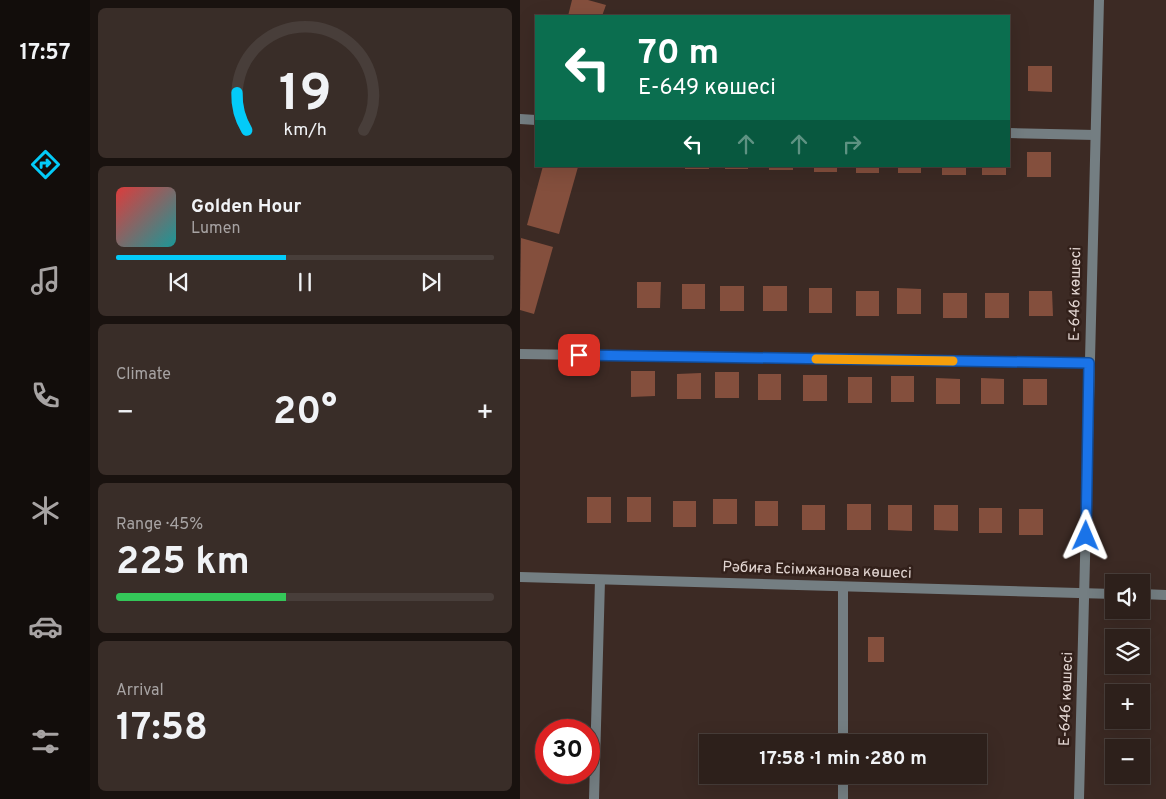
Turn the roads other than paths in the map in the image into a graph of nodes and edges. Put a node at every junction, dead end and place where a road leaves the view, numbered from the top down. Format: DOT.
graph roads {
  1 [pos="1099,0"];
  2 [pos="520,119"];
  3 [pos="535,120"];
  4 [pos="1010,133"];
  5 [pos="1095,135"];
  6 [pos="520,354"];
  7 [pos="1089,363"];
  8 [pos="520,577"];
  9 [pos="600,580"];
  10 [pos="843,587"];
  11 [pos="1084,594"];
  12 [pos="1105,594"];
  13 [pos="1150,594"];
  14 [pos="1166,595"];
  15 [pos="843,734"];
  16 [pos="843,784"];
  17 [pos="594,799"];
  18 [pos="843,799"];
  19 [pos="1079,799"];
  1 -- 5 [label="street, Е-646 көшесі"];
  2 -- 3 [label="street"];
  4 -- 5 [label="street"];
  5 -- 7 [label="street, Е-646 көшесі"];
  6 -- 7 [label="street"];
  7 -- 11 [label="street, Е-646 көшесі"];
  8 -- 9 [label="street, Рәбиға Есімжанова көшесі"];
  9 -- 10 [label="street, Рәбиға Есімжанова көшесі"];
  9 -- 17 [label="street"];
  10 -- 11 [label="street, Рәбиға Есімжанова көшесі"];
  10 -- 15 [label="street"];
  11 -- 12 [label="street, Рәбиға Есімжанова көшесі"];
  11 -- 19 [label="street, Е-646 көшесі"];
  13 -- 14 [label="street"];
  16 -- 18 [label="street"];
}
